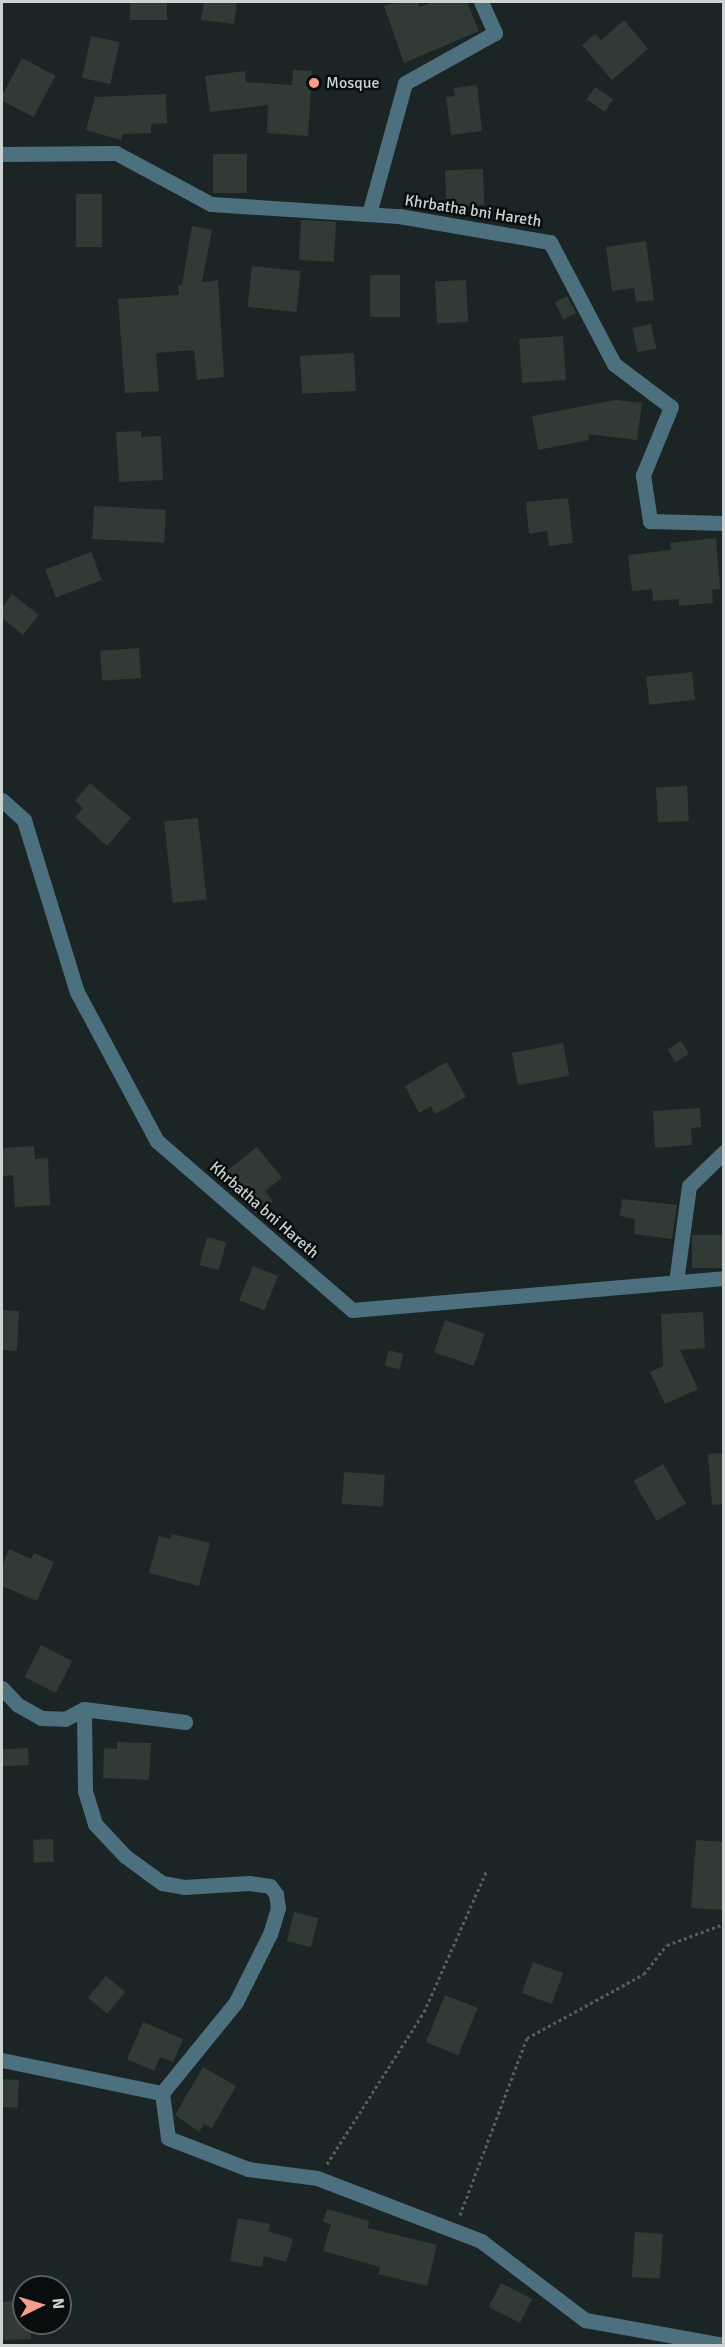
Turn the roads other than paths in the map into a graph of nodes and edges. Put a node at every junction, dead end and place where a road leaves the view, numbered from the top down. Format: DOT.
graph roads {
  1 [pos="481,2"];
  2 [pos="2,154"];
  3 [pos="369,214"];
  4 [pos="723,523"];
  5 [pos="2,800"];
  6 [pos="723,1152"];
  7 [pos="723,1278"];
  8 [pos="676,1282"];
  9 [pos="2,1688"];
  10 [pos="84,1709"];
  11 [pos="185,1722"];
  12 [pos="2,2060"];
  13 [pos="162,2093"];
  14 [pos="723,2345"];
  1 -- 3 [label="street"];
  2 -- 3 [label="street, Khrbatha bni Hareth"];
  3 -- 4 [label="street, Khrbatha bni Hareth"];
  5 -- 8 [label="street, Khrbatha bni Hareth"];
  6 -- 8 [label="street"];
  7 -- 8 [label="street, Khrbatha bni Hareth"];
  9 -- 10 [label="street"];
  10 -- 11 [label="street"];
  10 -- 13 [label="street"];
  12 -- 13 [label="street"];
  13 -- 14 [label="street"];
}
